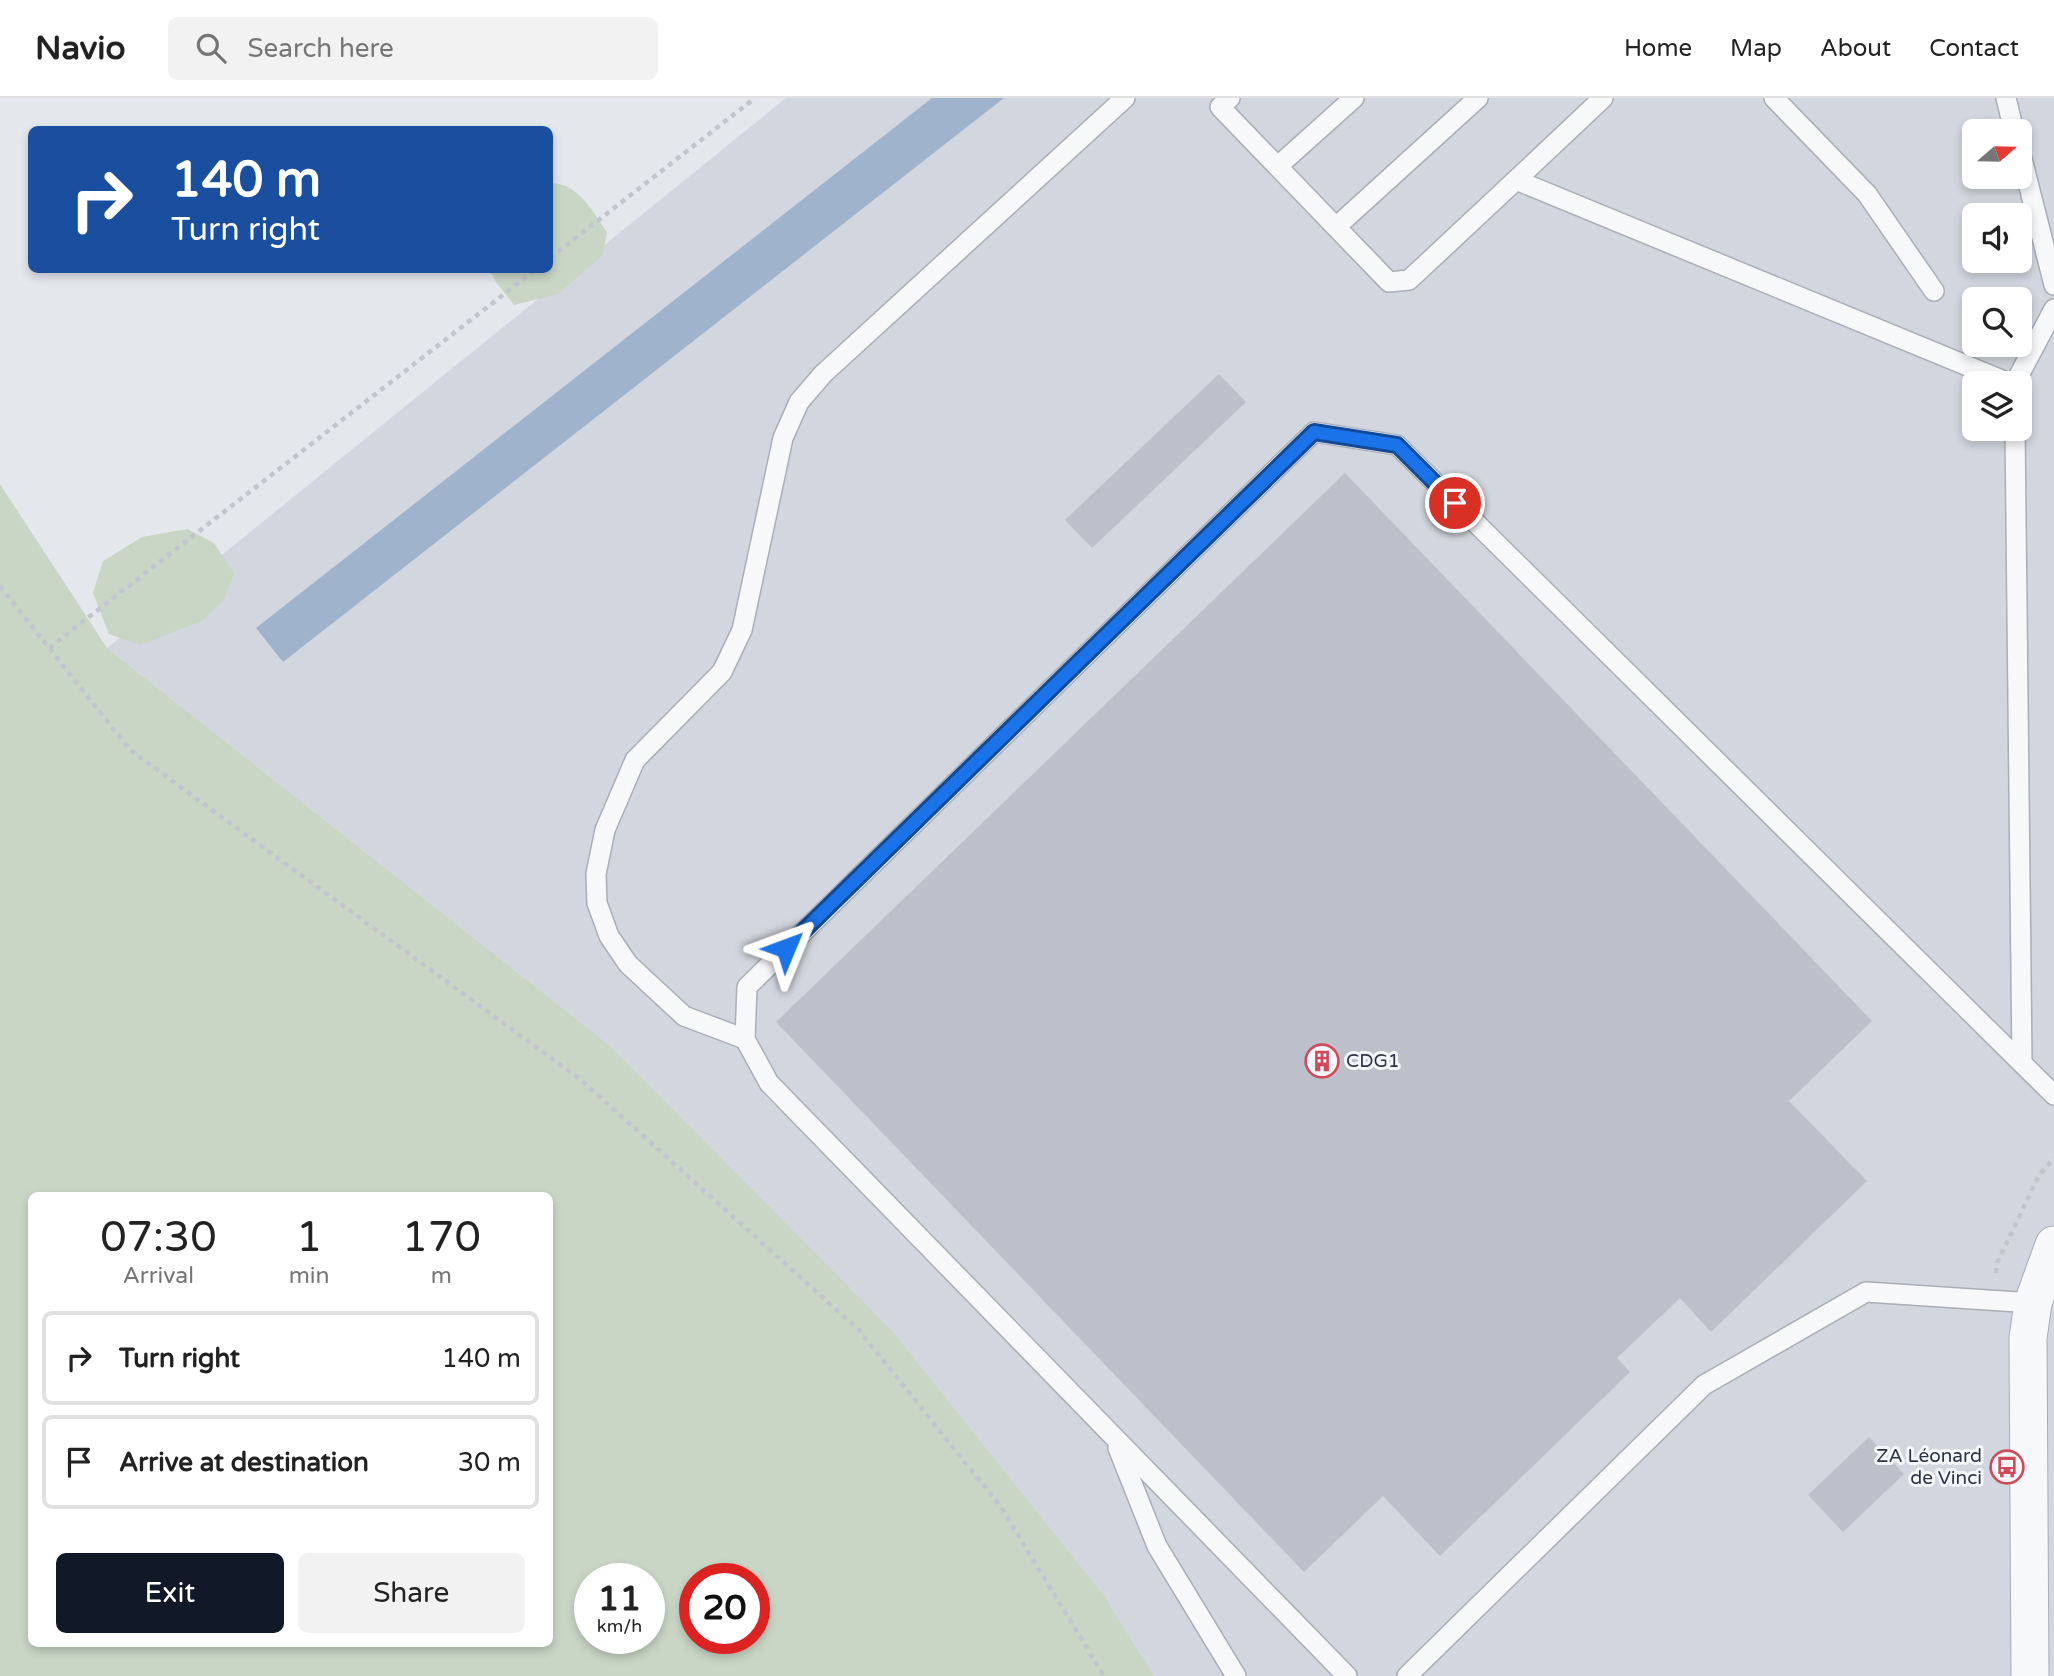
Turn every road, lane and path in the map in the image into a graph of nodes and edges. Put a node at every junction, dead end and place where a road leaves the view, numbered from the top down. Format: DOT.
graph roads {
  1 [pos="755,98"];
  2 [pos="1125,98"];
  3 [pos="1230,98"];
  4 [pos="1354,98"];
  5 [pos="1478,98"];
  6 [pos="1603,98"];
  7 [pos="1774,98"];
  8 [pos="2006,98"];
  9 [pos="2011,119"];
  10 [pos="1278,166"];
  11 [pos="1516,180"];
  12 [pos="2030,189"];
  13 [pos="1336,227"];
  14 [pos="553,256"];
  15 [pos="531,273"];
  16 [pos="2054,285"];
  17 [pos="1934,291"];
  18 [pos="2054,309"];
  19 [pos="1980,371"];
  20 [pos="2021,371"];
  21 [pos="2015,441"];
  22 [pos="0,586"];
  23 [pos="50,648"];
  24 [pos="745,1039"];
  25 [pos="2022,1063"];
  26 [pos="2054,1095"];
  27 [pos="2054,1245"];
  28 [pos="2032,1303"];
  29 [pos="1115,1438"];
  30 [pos="2038,1653"];
  31 [pos="1104,1676"];
  32 [pos="1236,1676"];
  33 [pos="1347,1676"];
  34 [pos="1406,1676"];
  1 -- 14 [label="path"];
  2 -- 24 [label="lane"];
  3 -- 10 [label="lane"];
  4 -- 10 [label="lane"];
  5 -- 13 [label="lane"];
  6 -- 11 [label="lane"];
  7 -- 17 [label="lane"];
  8 -- 9 [label="lane"];
  10 -- 13 [label="lane"];
  11 -- 13 [label="lane"];
  11 -- 19 [label="lane"];
  12 -- 16 [label="lane"];
  15 -- 23 [label="path"];
  18 -- 20 [label="lane"];
  21 -- 25 [label="lane"];
  22 -- 23 [label="path"];
  23 -- 31 [label="path"];
  24 -- 25 [label="lane"];
  24 -- 29 [label="lane"];
  25 -- 26 [label="lane"];
  27 -- 28 [label="street"];
  28 -- 30 [label="street"];
  28 -- 34 [label="lane"];
  29 -- 32 [label="lane"];
  29 -- 33 [label="lane"];
}
